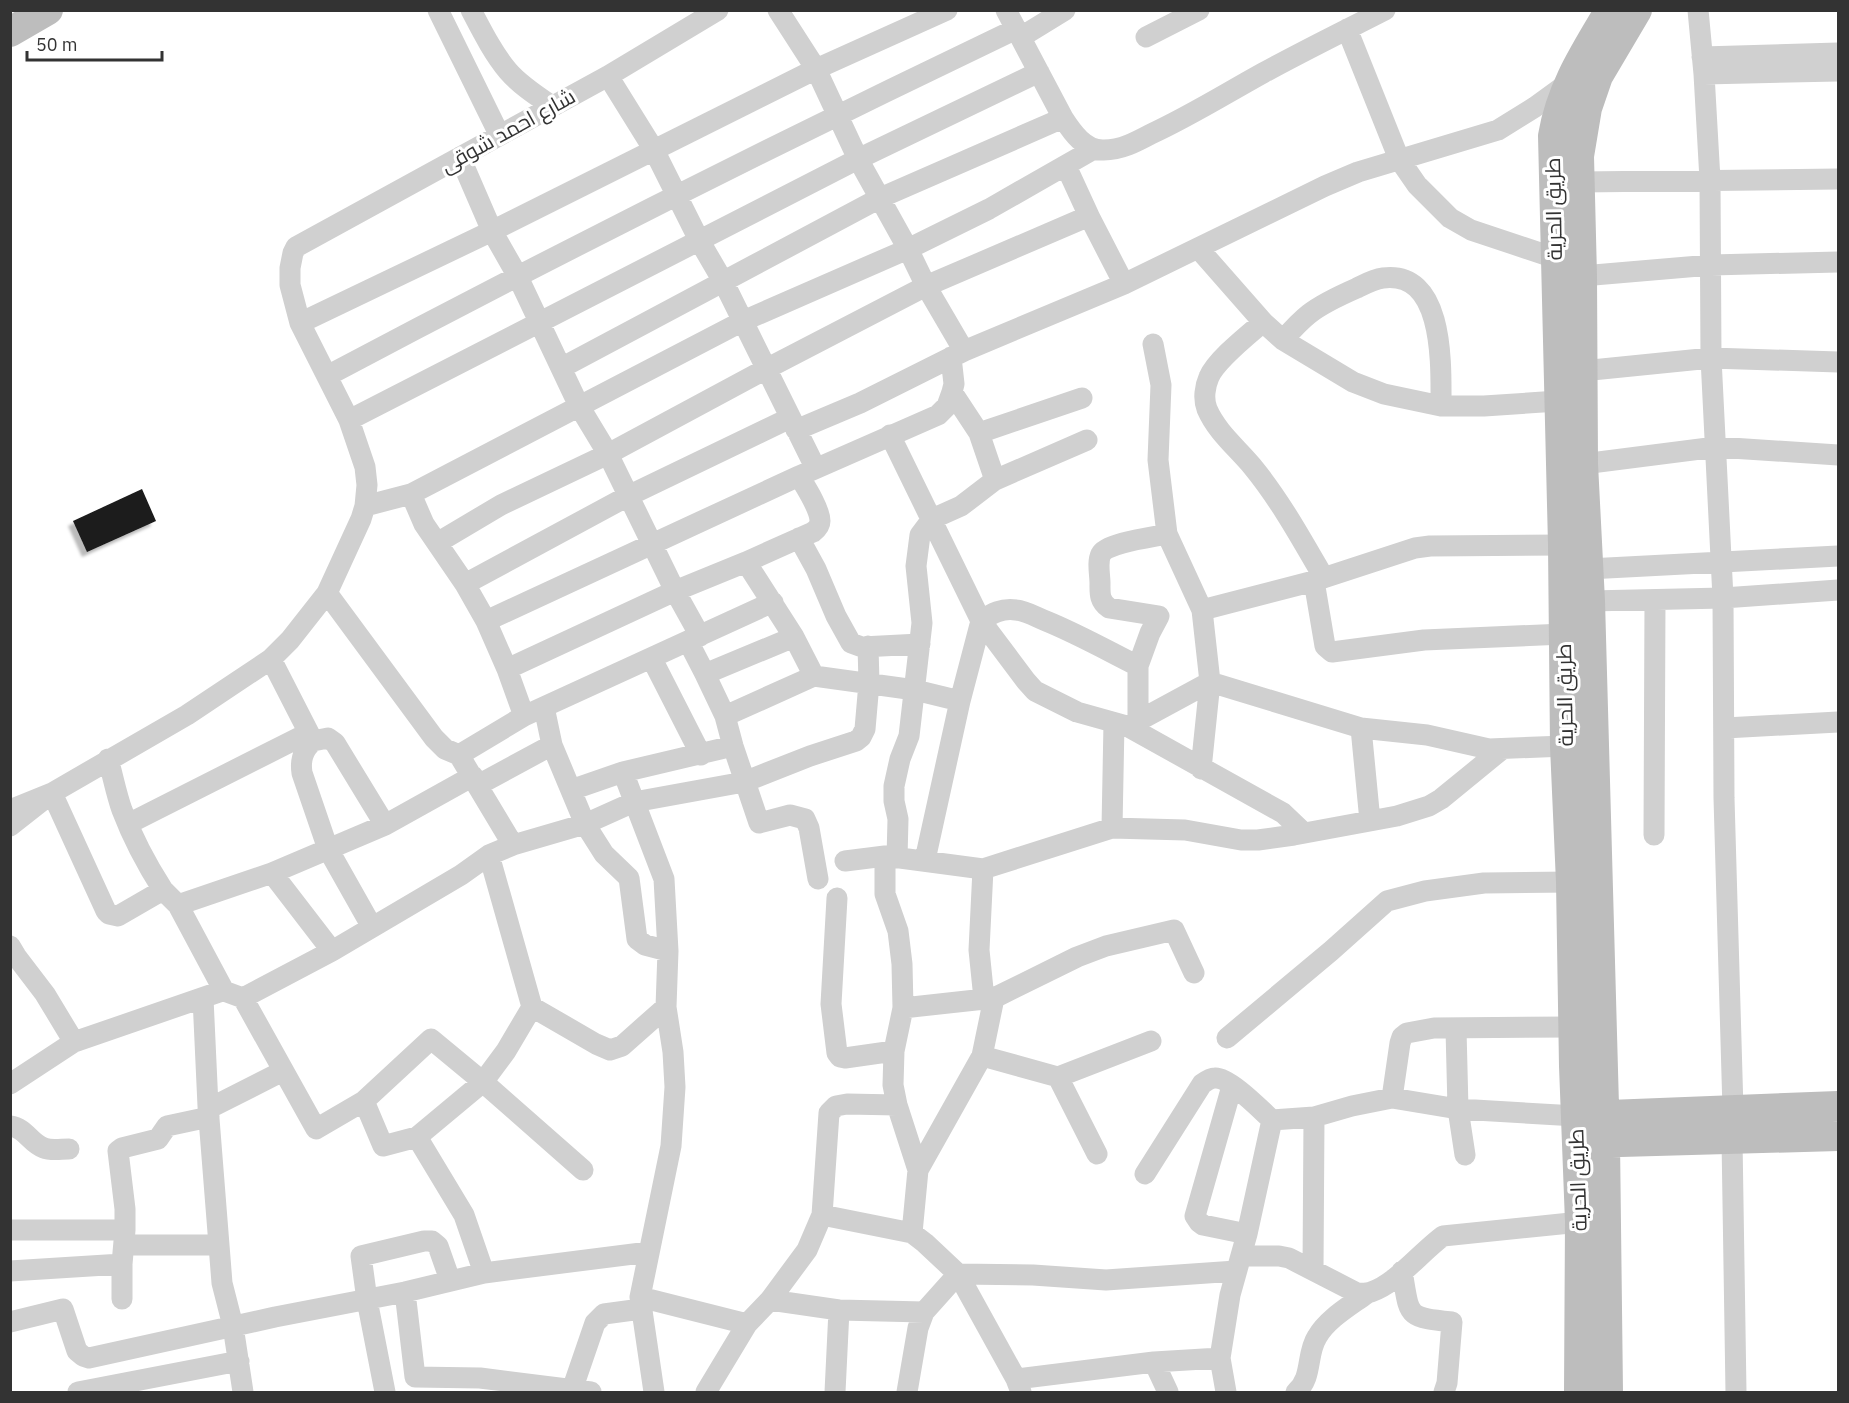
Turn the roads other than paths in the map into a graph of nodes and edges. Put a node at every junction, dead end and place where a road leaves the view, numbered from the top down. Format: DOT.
graph roads {
  1 [pos="48,10"];
  2 [pos="438,10"];
  3 [pos="471,10"];
  4 [pos="778,10"];
  5 [pos="947,10"];
  6 [pos="1065,10"];
  7 [pos="1199,10"];
  8 [pos="1384,10"];
  9 [pos="1610,10"];
  10 [pos="1637,10"];
  11 [pos="1698,10"];
  12 [pos="704,14"];
  13 [pos="1014,25"];
  14 [pos="1347,29"];
  15 [pos="10,32"];
  16 [pos="1146,37"];
  17 [pos="1839,54"];
  18 [pos="1703,66"];
  19 [pos="816,69"];
  20 [pos="1839,71"];
  21 [pos="1039,72"];
  22 [pos="608,76"];
  23 [pos="1568,83"];
  24 [pos="552,106"];
  25 [pos="837,114"];
  26 [pos="1063,118"];
  27 [pos="499,134"];
  28 [pos="654,150"];
  29 [pos="1094,150"];
  30 [pos="460,157"];
  31 [pos="858,159"];
  32 [pos="1399,159"];
  33 [pos="1066,166"];
  34 [pos="1839,179"];
  35 [pos="1710,180"];
  36 [pos="1580,182"];
  37 [pos="676,195"];
  38 [pos="880,198"];
  39 [pos="1089,216"];
  40 [pos="492,231"];
  41 [pos="699,240"];
  42 [pos="1198,248"];
  43 [pos="908,249"];
  44 [pos="1555,258"];
  45 [pos="1839,262"];
  46 [pos="1711,265"];
  47 [pos="517,275"];
  48 [pos="1582,276"];
  49 [pos="724,282"];
  50 [pos="1124,284"];
  51 [pos="926,286"];
  52 [pos="743,321"];
  53 [pos="300,322"];
  54 [pos="1263,322"];
  55 [pos="541,323"];
  56 [pos="1283,340"];
  57 [pos="1153,344"];
  58 [pos="957,354"];
  59 [pos="1711,358"];
  60 [pos="1839,362"];
  61 [pos="561,368"];
  62 [pos="766,369"];
  63 [pos="1582,371"];
  64 [pos="327,376"];
  65 [pos="952,392"];
  66 [pos="1082,398"];
  67 [pos="1558,401"];
  68 [pos="579,406"];
  69 [pos="1441,406"];
  70 [pos="349,420"];
  71 [pos="793,424"];
  72 [pos="979,432"];
  73 [pos="890,435"];
  74 [pos="1087,440"];
  75 [pos="1716,447"];
  76 [pos="608,454"];
  77 [pos="1839,455"];
  78 [pos="1583,464"];
  79 [pos="807,472"];
  80 [pos="995,480"];
  81 [pos="411,494"];
  82 [pos="628,496"];
  83 [pos="365,506"];
  84 [pos="932,519"];
  85 [pos="1167,534"];
  86 [pos="800,538"];
  87 [pos="436,543"];
  88 [pos="651,543"];
  89 [pos="1563,545"];
  90 [pos="1839,556"];
  91 [pos="746,562"];
  92 [pos="1722,563"];
  93 [pos="1588,569"];
  94 [pos="1319,580"];
  95 [pos="465,584"];
  96 [pos="1839,590"];
  97 [pos="675,591"];
  98 [pos="327,593"];
  99 [pos="1723,598"];
  100 [pos="1655,600"];
  101 [pos="1590,601"];
  102 [pos="773,602"];
  103 [pos="1202,610"];
  104 [pos="486,621"];
  105 [pos="981,621"];
  106 [pos="1564,634"];
  107 [pos="794,637"];
  108 [pos="694,639"];
  109 [pos="920,644"];
  110 [pos="868,646"];
  111 [pos="271,659"];
  112 [pos="652,659"];
  113 [pos="1138,666"];
  114 [pos="507,669"];
  115 [pos="705,674"];
  116 [pos="814,676"];
  117 [pos="1210,682"];
  118 [pos="869,683"];
  119 [pos="915,690"];
  120 [pos="960,701"];
  121 [pos="544,708"];
  122 [pos="524,716"];
  123 [pos="725,716"];
  124 [pos="1839,722"];
  125 [pos="1126,723"];
  126 [pos="1361,728"];
  127 [pos="1725,728"];
  128 [pos="310,737"];
  129 [pos="552,745"];
  130 [pos="733,746"];
  131 [pos="1565,746"];
  132 [pos="1501,750"];
  133 [pos="459,755"];
  134 [pos="700,755"];
  135 [pos="108,759"];
  136 [pos="1201,768"];
  137 [pos="622,772"];
  138 [pos="475,781"];
  139 [pos="744,782"];
  140 [pos="571,790"];
  141 [pos="52,793"];
  142 [pos="634,802"];
  143 [pos="10,810"];
  144 [pos="1370,821"];
  145 [pos="128,824"];
  146 [pos="585,824"];
  147 [pos="385,825"];
  148 [pos="10,826"];
  149 [pos="1112,828"];
  150 [pos="1304,833"];
  151 [pos="1654,835"];
  152 [pos="513,845"];
  153 [pos="328,849"];
  154 [pos="489,855"];
  155 [pos="891,857"];
  156 [pos="925,860"];
  157 [pos="845,861"];
  158 [pos="983,869"];
  159 [pos="272,873"];
  160 [pos="629,878"];
  161 [pos="664,879"];
  162 [pos="818,879"];
  163 [pos="1571,882"];
  164 [pos="171,898"];
  165 [pos="837,898"];
  166 [pos="372,927"];
  167 [pos="332,951"];
  168 [pos="668,951"];
  169 [pos="12,954"];
  170 [pos="1194,973"];
  171 [pos="233,994"];
  172 [pos="203,998"];
  173 [pos="989,998"];
  174 [pos="532,1007"];
  175 [pos="666,1007"];
  176 [pos="903,1008"];
  177 [pos="1573,1027"];
  178 [pos="1456,1029"];
  179 [pos="1227,1038"];
  180 [pos="1151,1041"];
  181 [pos="74,1042"];
  182 [pos="894,1051"];
  183 [pos="982,1056"];
  184 [pos="283,1071"];
  185 [pos="1058,1077"];
  186 [pos="483,1082"];
  187 [pos="10,1084"];
  188 [pos="1232,1086"];
  189 [pos="1392,1098"];
  190 [pos="364,1101"];
  191 [pos="897,1105"];
  192 [pos="1839,1106"];
  193 [pos="1458,1109"];
  194 [pos="209,1113"];
  195 [pos="1314,1117"];
  196 [pos="1272,1120"];
  197 [pos="1732,1124"];
  198 [pos="10,1126"];
  199 [pos="1590,1129"];
  200 [pos="1839,1136"];
  201 [pos="417,1137"];
  202 [pos="69,1149"];
  203 [pos="1097,1154"];
  204 [pos="1465,1155"];
  205 [pos="583,1170"];
  206 [pos="918,1170"];
  207 [pos="1145,1174"];
  208 [pos="822,1215"];
  209 [pos="1581,1222"];
  210 [pos="10,1230"];
  211 [pos="912,1233"];
  212 [pos="1247,1234"];
  213 [pos="219,1245"];
  214 [pos="124,1246"];
  215 [pos="649,1252"];
  216 [pos="1238,1264"];
  217 [pos="1313,1270"];
  218 [pos="10,1271"];
  219 [pos="1402,1271"];
  220 [pos="484,1273"];
  221 [pos="958,1274"];
  222 [pos="450,1280"];
  223 [pos="405,1292"];
  224 [pos="1366,1294"];
  225 [pos="122,1299"];
  226 [pos="367,1300"];
  227 [pos="770,1300"];
  228 [pos="641,1303"];
  229 [pos="839,1310"];
  230 [pos="924,1312"];
  231 [pos="10,1322"];
  232 [pos="747,1324"];
  233 [pos="233,1326"];
  234 [pos="1220,1358"];
  235 [pos="239,1361"];
  236 [pos="1154,1362"];
  237 [pos="415,1377"];
  238 [pos="484,1386"];
  239 [pos="1018,1386"];
  240 [pos="383,1387"];
  241 [pos="572,1391"];
  242 [pos="78,1392"];
  243 [pos="243,1392"];
  244 [pos="654,1392"];
  245 [pos="706,1392"];
  246 [pos="835,1392"];
  247 [pos="908,1392"];
  248 [pos="1168,1392"];
  249 [pos="1226,1392"];
  250 [pos="1296,1392"];
  251 [pos="1444,1392"];
  252 [pos="1579,1392"];
  253 [pos="1608,1392"];
  254 [pos="1736,1392"];
  1 -- 15 [label="main road"];
  2 -- 27 [label="street"];
  3 -- 24 [label="street"];
  4 -- 19 [label="street"];
  5 -- 19 [label="street"];
  6 -- 13 [label="street"];
  7 -- 16 [label="street"];
  8 -- 14 [label="street"];
  9 -- 23 [label="main road, طريق الحرية"];
  10 -- 36 [label="main road, طريق الحرية"];
  11 -- 18 [label="street"];
  12 -- 22 [label="street, شارع احمد شوقى"];
  13 -- 21 [label="street"];
  13 -- 25 [label="street"];
  14 -- 29 [label="street"];
  14 -- 32 [label="street"];
  17 -- 18 [label="street"];
  18 -- 20 [label="street"];
  18 -- 35 [label="street"];
  19 -- 25 [label="street"];
  19 -- 28 [label="street"];
  21 -- 26 [label="street"];
  21 -- 31 [label="street"];
  22 -- 24 [label="street, شارع احمد شوقى"];
  22 -- 28 [label="street"];
  23 -- 32 [label="street"];
  23 -- 44 [label="main road, طريق الحرية"];
  24 -- 27 [label="street, شارع احمد شوقى"];
  25 -- 31 [label="street"];
  25 -- 37 [label="street"];
  26 -- 29 [label="street"];
  26 -- 38 [label="street"];
  27 -- 30 [label="street, شارع احمد شوقى"];
  28 -- 37 [label="street"];
  28 -- 40 [label="street"];
  29 -- 33 [label="street"];
  30 -- 40 [label="street"];
  30 -- 53 [label="street, شارع احمد شوقى"];
  31 -- 38 [label="street"];
  31 -- 41 [label="street"];
  32 -- 42 [label="street"];
  32 -- 44 [label="street"];
  33 -- 39 [label="street"];
  33 -- 43 [label="street"];
  34 -- 35 [label="street"];
  35 -- 36 [label="street"];
  35 -- 46 [label="street"];
  36 -- 48 [label="main road, طريق الحرية"];
  37 -- 41 [label="street"];
  37 -- 47 [label="street"];
  38 -- 43 [label="street"];
  38 -- 49 [label="street"];
  39 -- 50 [label="street"];
  39 -- 51 [label="street"];
  40 -- 47 [label="street"];
  40 -- 53 [label="street"];
  41 -- 49 [label="street"];
  41 -- 55 [label="street"];
  42 -- 50 [label="street"];
  42 -- 54 [label="street"];
  43 -- 51 [label="street"];
  43 -- 52 [label="street"];
  44 -- 67 [label="main road, طريق الحرية"];
  45 -- 46 [label="street"];
  46 -- 48 [label="street"];
  46 -- 59 [label="street"];
  47 -- 55 [label="street"];
  47 -- 64 [label="street"];
  48 -- 63 [label="main road, طريق الحرية"];
  49 -- 52 [label="street"];
  49 -- 61 [label="street"];
  50 -- 58 [label="street"];
  51 -- 58 [label="street"];
  51 -- 62 [label="street"];
  52 -- 62 [label="street"];
  52 -- 68 [label="street"];
  53 -- 64 [label="street"];
  54 -- 56 [label="street"];
  54 -- 94 [label="street"];
  55 -- 61 [label="street"];
  55 -- 70 [label="street"];
  56 -- 69 [label="street"];
  56 -- 69 [label="street"];
  57 -- 85 [label="street"];
  58 -- 65 [label="street"];
  58 -- 71 [label="street"];
  59 -- 60 [label="street"];
  59 -- 63 [label="street"];
  59 -- 75 [label="street"];
  61 -- 68 [label="street"];
  62 -- 71 [label="street"];
  62 -- 76 [label="street"];
  63 -- 78 [label="main road, طريق الحرية"];
  64 -- 70 [label="street"];
  65 -- 72 [label="street"];
  65 -- 73 [label="street"];
  66 -- 72 [label="street"];
  67 -- 69 [label="street"];
  67 -- 89 [label="main road, طريق الحرية"];
  68 -- 76 [label="street"];
  68 -- 81 [label="street"];
  70 -- 83 [label="street"];
  71 -- 79 [label="street"];
  71 -- 82 [label="street"];
  72 -- 80 [label="street"];
  73 -- 79 [label="street"];
  73 -- 84 [label="street"];
  74 -- 80 [label="street"];
  75 -- 77 [label="street"];
  75 -- 78 [label="street"];
  75 -- 92 [label="street"];
  76 -- 82 [label="street"];
  76 -- 87 [label="street"];
  78 -- 93 [label="main road, طريق الحرية"];
  79 -- 86 [label="street"];
  79 -- 88 [label="street"];
  80 -- 84 [label="street"];
  81 -- 83 [label="street"];
  81 -- 87 [label="street"];
  82 -- 88 [label="street"];
  82 -- 95 [label="street"];
  83 -- 98 [label="street"];
  84 -- 105 [label="street"];
  84 -- 109 [label="street"];
  85 -- 103 [label="street"];
  85 -- 113 [label="street"];
  86 -- 91 [label="street"];
  86 -- 110 [label="street"];
  87 -- 95 [label="street"];
  88 -- 97 [label="street"];
  88 -- 104 [label="street"];
  89 -- 94 [label="street"];
  89 -- 106 [label="main road, طريق الحرية"];
  90 -- 92 [label="street"];
  91 -- 97 [label="street"];
  91 -- 102 [label="street"];
  92 -- 93 [label="street"];
  92 -- 99 [label="street"];
  93 -- 101 [label="main road, طريق الحرية"];
  94 -- 103 [label="street"];
  94 -- 106 [label="street"];
  95 -- 104 [label="street"];
  96 -- 99 [label="street"];
  97 -- 108 [label="street"];
  97 -- 114 [label="street"];
  98 -- 111 [label="street"];
  98 -- 133 [label="street"];
  99 -- 100 [label="street"];
  99 -- 127 [label="street"];
  100 -- 101 [label="street"];
  100 -- 151 [label="street"];
  101 -- 199 [label="main road, طريق الحرية"];
  102 -- 107 [label="street"];
  102 -- 108 [label="street"];
  103 -- 117 [label="street"];
  104 -- 114 [label="street"];
  105 -- 113 [label="street"];
  105 -- 120 [label="street"];
  105 -- 125 [label="street"];
  106 -- 131 [label="main road, طريق الحرية"];
  107 -- 115 [label="street"];
  107 -- 116 [label="street"];
  108 -- 112 [label="street"];
  108 -- 115 [label="street"];
  109 -- 110 [label="street"];
  109 -- 119 [label="street"];
  110 -- 118 [label="street"];
  111 -- 128 [label="street"];
  111 -- 135 [label="street"];
  112 -- 121 [label="street"];
  112 -- 134 [label="street"];
  113 -- 125 [label="street"];
  114 -- 122 [label="street"];
  115 -- 123 [label="street"];
  116 -- 118 [label="street"];
  116 -- 123 [label="street"];
  117 -- 125 [label="street"];
  117 -- 126 [label="street"];
  117 -- 136 [label="street"];
  118 -- 119 [label="street"];
  118 -- 139 [label="street"];
  119 -- 120 [label="street"];
  119 -- 155 [label="street"];
  120 -- 156 [label="street"];
  121 -- 122 [label="street"];
  121 -- 129 [label="street"];
  122 -- 133 [label="street"];
  123 -- 130 [label="street"];
  124 -- 127 [label="street"];
  125 -- 136 [label="street"];
  125 -- 149 [label="street"];
  126 -- 132 [label="street"];
  126 -- 144 [label="street"];
  127 -- 197 [label="street"];
  128 -- 145 [label="street"];
  128 -- 147 [label="street"];
  128 -- 153 [label="street"];
  129 -- 138 [label="street"];
  129 -- 140 [label="street"];
  130 -- 134 [label="street"];
  130 -- 139 [label="street"];
  131 -- 132 [label="street"];
  131 -- 163 [label="main road, طريق الحرية"];
  132 -- 144 [label="street"];
  133 -- 138 [label="street"];
  134 -- 137 [label="street"];
  135 -- 141 [label="street"];
  135 -- 145 [label="street"];
  136 -- 150 [label="street"];
  137 -- 140 [label="street"];
  137 -- 142 [label="street"];
  138 -- 147 [label="street"];
  138 -- 152 [label="street"];
  139 -- 142 [label="street"];
  139 -- 162 [label="street"];
  140 -- 146 [label="street"];
  141 -- 143 [label="street"];
  141 -- 148 [label="street"];
  141 -- 164 [label="street"];
  142 -- 146 [label="street"];
  142 -- 161 [label="street"];
  144 -- 150 [label="street"];
  145 -- 164 [label="street"];
  146 -- 152 [label="street"];
  146 -- 160 [label="street"];
  147 -- 153 [label="street"];
  149 -- 150 [label="street"];
  149 -- 158 [label="street"];
  152 -- 154 [label="street"];
  153 -- 159 [label="street"];
  153 -- 166 [label="street"];
  154 -- 166 [label="street"];
  154 -- 174 [label="street"];
  155 -- 156 [label="street"];
  155 -- 157 [label="street"];
  155 -- 176 [label="street"];
  156 -- 158 [label="street"];
  158 -- 173 [label="street"];
  159 -- 164 [label="street"];
  159 -- 167 [label="street"];
  160 -- 161 [label="street"];
  160 -- 168 [label="street"];
  161 -- 168 [label="street"];
  163 -- 177 [label="main road, طريق الحرية"];
  163 -- 179 [label="street"];
  164 -- 171 [label="street"];
  165 -- 182 [label="street"];
  166 -- 167 [label="street"];
  167 -- 171 [label="street"];
  168 -- 175 [label="street"];
  169 -- 181 [label="street"];
  170 -- 173 [label="street"];
  171 -- 172 [label="street"];
  171 -- 184 [label="street"];
  172 -- 181 [label="street"];
  172 -- 194 [label="street"];
  173 -- 176 [label="street"];
  173 -- 183 [label="street"];
  174 -- 175 [label="street"];
  174 -- 186 [label="street"];
  175 -- 215 [label="street"];
  176 -- 182 [label="street"];
  177 -- 178 [label="street"];
  177 -- 199 [label="main road, طريق الحرية"];
  178 -- 189 [label="street"];
  178 -- 193 [label="street"];
  180 -- 185 [label="street"];
  181 -- 187 [label="street"];
  182 -- 191 [label="street"];
  183 -- 185 [label="street"];
  183 -- 206 [label="street"];
  184 -- 190 [label="street"];
  184 -- 194 [label="street"];
  185 -- 203 [label="street"];
  186 -- 190 [label="street"];
  186 -- 201 [label="street"];
  186 -- 205 [label="street"];
  188 -- 196 [label="street"];
  188 -- 207 [label="street"];
  188 -- 212 [label="street"];
  189 -- 193 [label="street"];
  189 -- 195 [label="street"];
  190 -- 201 [label="street"];
  191 -- 206 [label="street"];
  191 -- 208 [label="street"];
  192 -- 197 [label="main road"];
  193 -- 199 [label="street"];
  193 -- 204 [label="street"];
  194 -- 213 [label="street"];
  194 -- 214 [label="street"];
  195 -- 196 [label="street"];
  195 -- 217 [label="street"];
  196 -- 212 [label="street"];
  197 -- 199 [label="main road"];
  197 -- 200 [label="main road"];
  197 -- 254 [label="street"];
  198 -- 202 [label="street"];
  199 -- 209 [label="main road, طريق الحرية"];
  199 -- 253 [label="main road, طريق الحرية"];
  201 -- 220 [label="street"];
  206 -- 211 [label="street"];
  208 -- 211 [label="street"];
  208 -- 227 [label="street"];
  209 -- 219 [label="street"];
  209 -- 252 [label="main road, طريق الحرية"];
  210 -- 214 [label="street"];
  211 -- 221 [label="street"];
  212 -- 216 [label="street"];
  213 -- 214 [label="street"];
  213 -- 233 [label="street"];
  214 -- 218 [label="street"];
  214 -- 225 [label="street"];
  215 -- 220 [label="street"];
  215 -- 228 [label="street"];
  216 -- 217 [label="street"];
  216 -- 221 [label="street"];
  216 -- 234 [label="street"];
  217 -- 224 [label="street"];
  219 -- 224 [label="street"];
  219 -- 251 [label="street"];
  220 -- 222 [label="street"];
  221 -- 230 [label="street"];
  221 -- 239 [label="street"];
  222 -- 223 [label="street"];
  222 -- 226 [label="street"];
  223 -- 226 [label="street"];
  223 -- 237 [label="street"];
  224 -- 250 [label="street"];
  226 -- 233 [label="street"];
  226 -- 240 [label="street"];
  227 -- 229 [label="street"];
  227 -- 232 [label="street"];
  228 -- 232 [label="street"];
  228 -- 241 [label="street"];
  228 -- 244 [label="street"];
  229 -- 230 [label="street"];
  229 -- 246 [label="street"];
  230 -- 247 [label="street"];
  231 -- 233 [label="street"];
  232 -- 245 [label="street"];
  233 -- 235 [label="street"];
  234 -- 236 [label="street"];
  234 -- 249 [label="street"];
  235 -- 242 [label="street"];
  235 -- 243 [label="street"];
  236 -- 239 [label="street"];
  236 -- 248 [label="street"];
  237 -- 238 [label="street"];
  237 -- 240 [label="street"];
  238 -- 241 [label="street"];
}
